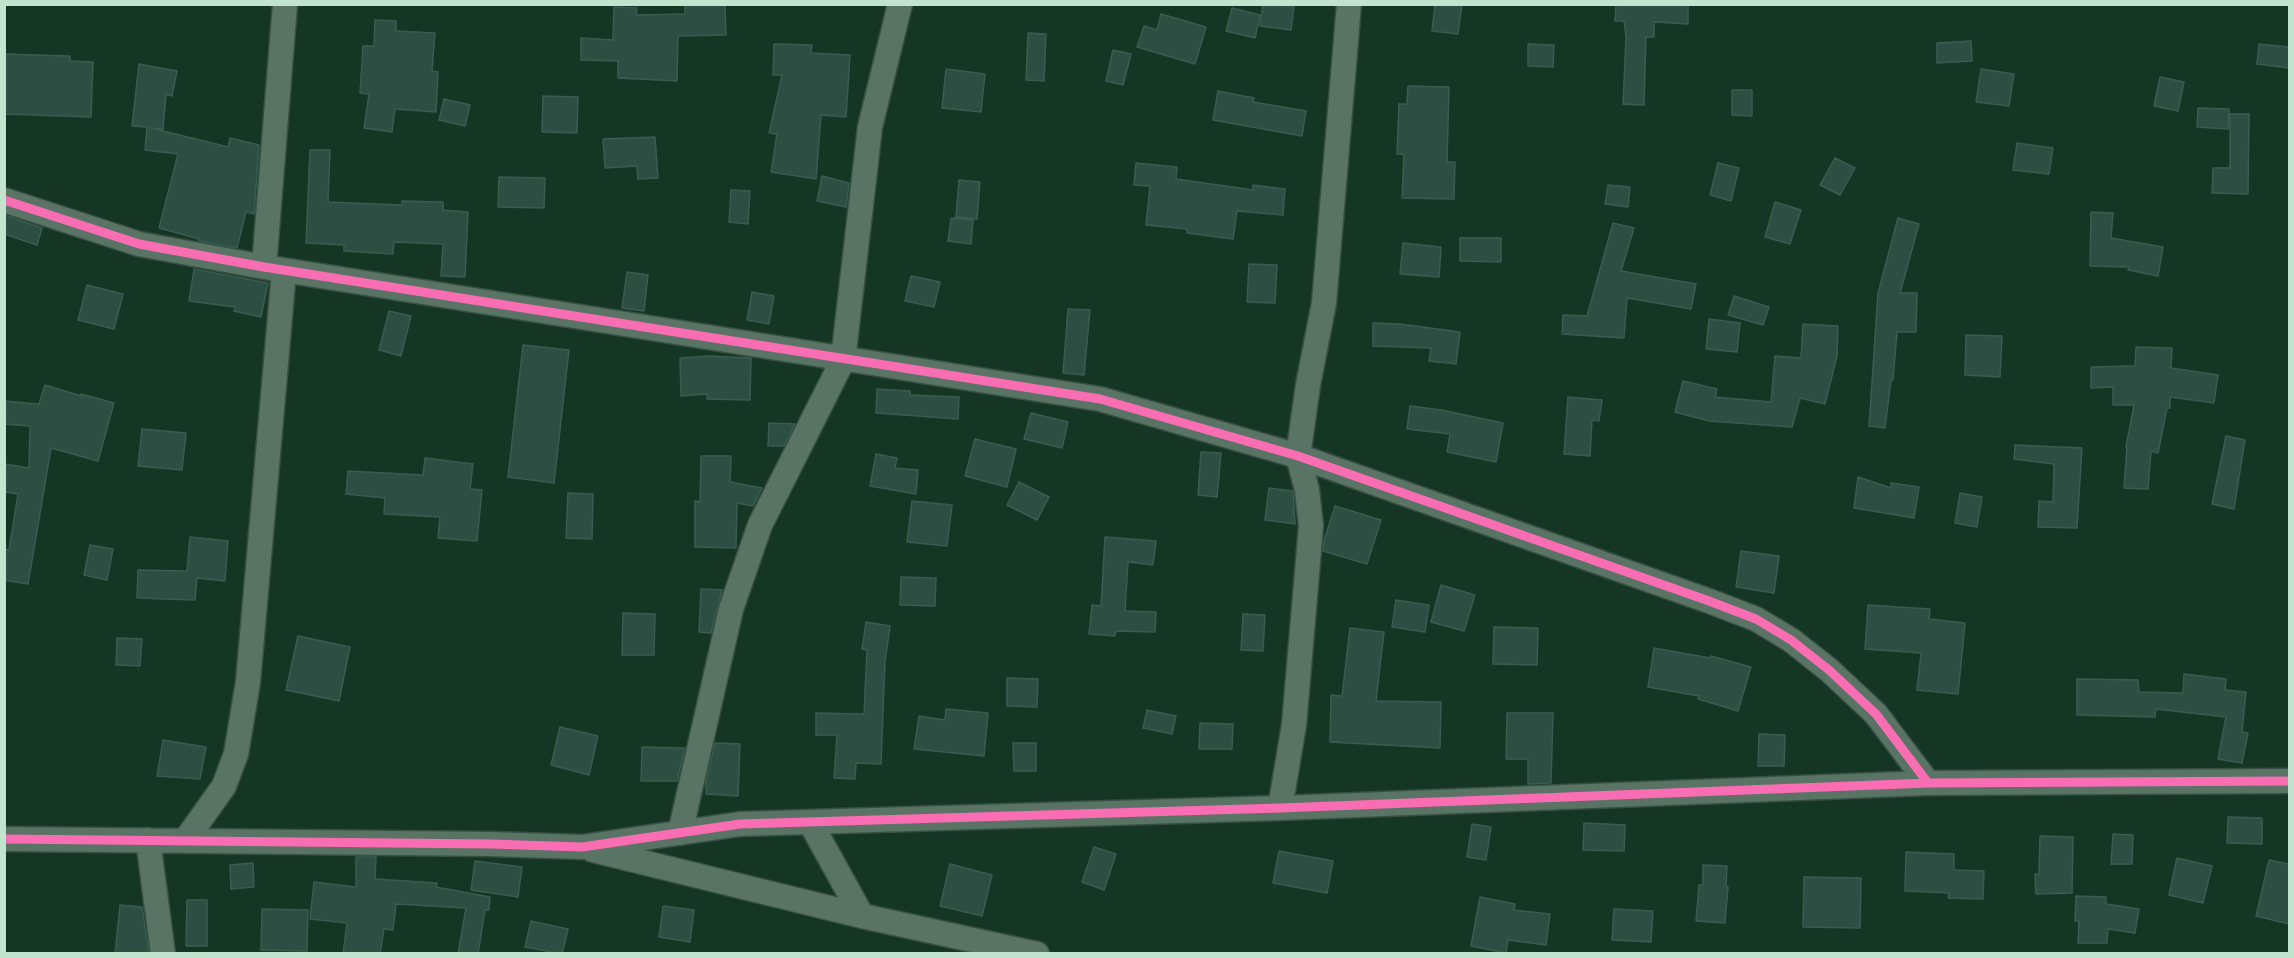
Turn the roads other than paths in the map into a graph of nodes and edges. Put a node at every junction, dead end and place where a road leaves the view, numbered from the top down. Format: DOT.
graph roads {
  1 [pos="285,4"];
  2 [pos="900,4"];
  3 [pos="1349,4"];
  4 [pos="4,200"];
  5 [pos="274,269"];
  6 [pos="843,360"];
  7 [pos="1298,456"];
  8 [pos="2289,782"];
  9 [pos="1928,783"];
  10 [pos="1280,808"];
  11 [pos="810,822"];
  12 [pos="680,832"];
  13 [pos="4,839"];
  14 [pos="148,840"];
  15 [pos="185,841"];
  16 [pos="582,847"];
  17 [pos="862,916"];
  18 [pos="162,954"];
  19 [pos="1037,954"];
  1 -- 5 [label="street"];
  2 -- 6 [label="street"];
  3 -- 7 [label="street"];
  4 -- 5 [label="street"];
  5 -- 6 [label="street"];
  5 -- 15 [label="street"];
  6 -- 7 [label="street"];
  6 -- 12 [label="street"];
  7 -- 9 [label="street"];
  7 -- 10 [label="street"];
  8 -- 9 [label="street"];
  9 -- 10 [label="street"];
  10 -- 11 [label="street"];
  11 -- 12 [label="street"];
  11 -- 17 [label="street"];
  12 -- 16 [label="street"];
  13 -- 14 [label="street"];
  14 -- 15 [label="street"];
  14 -- 18 [label="street"];
  15 -- 16 [label="street"];
  16 -- 17 [label="street"];
  17 -- 19 [label="street"];
}
